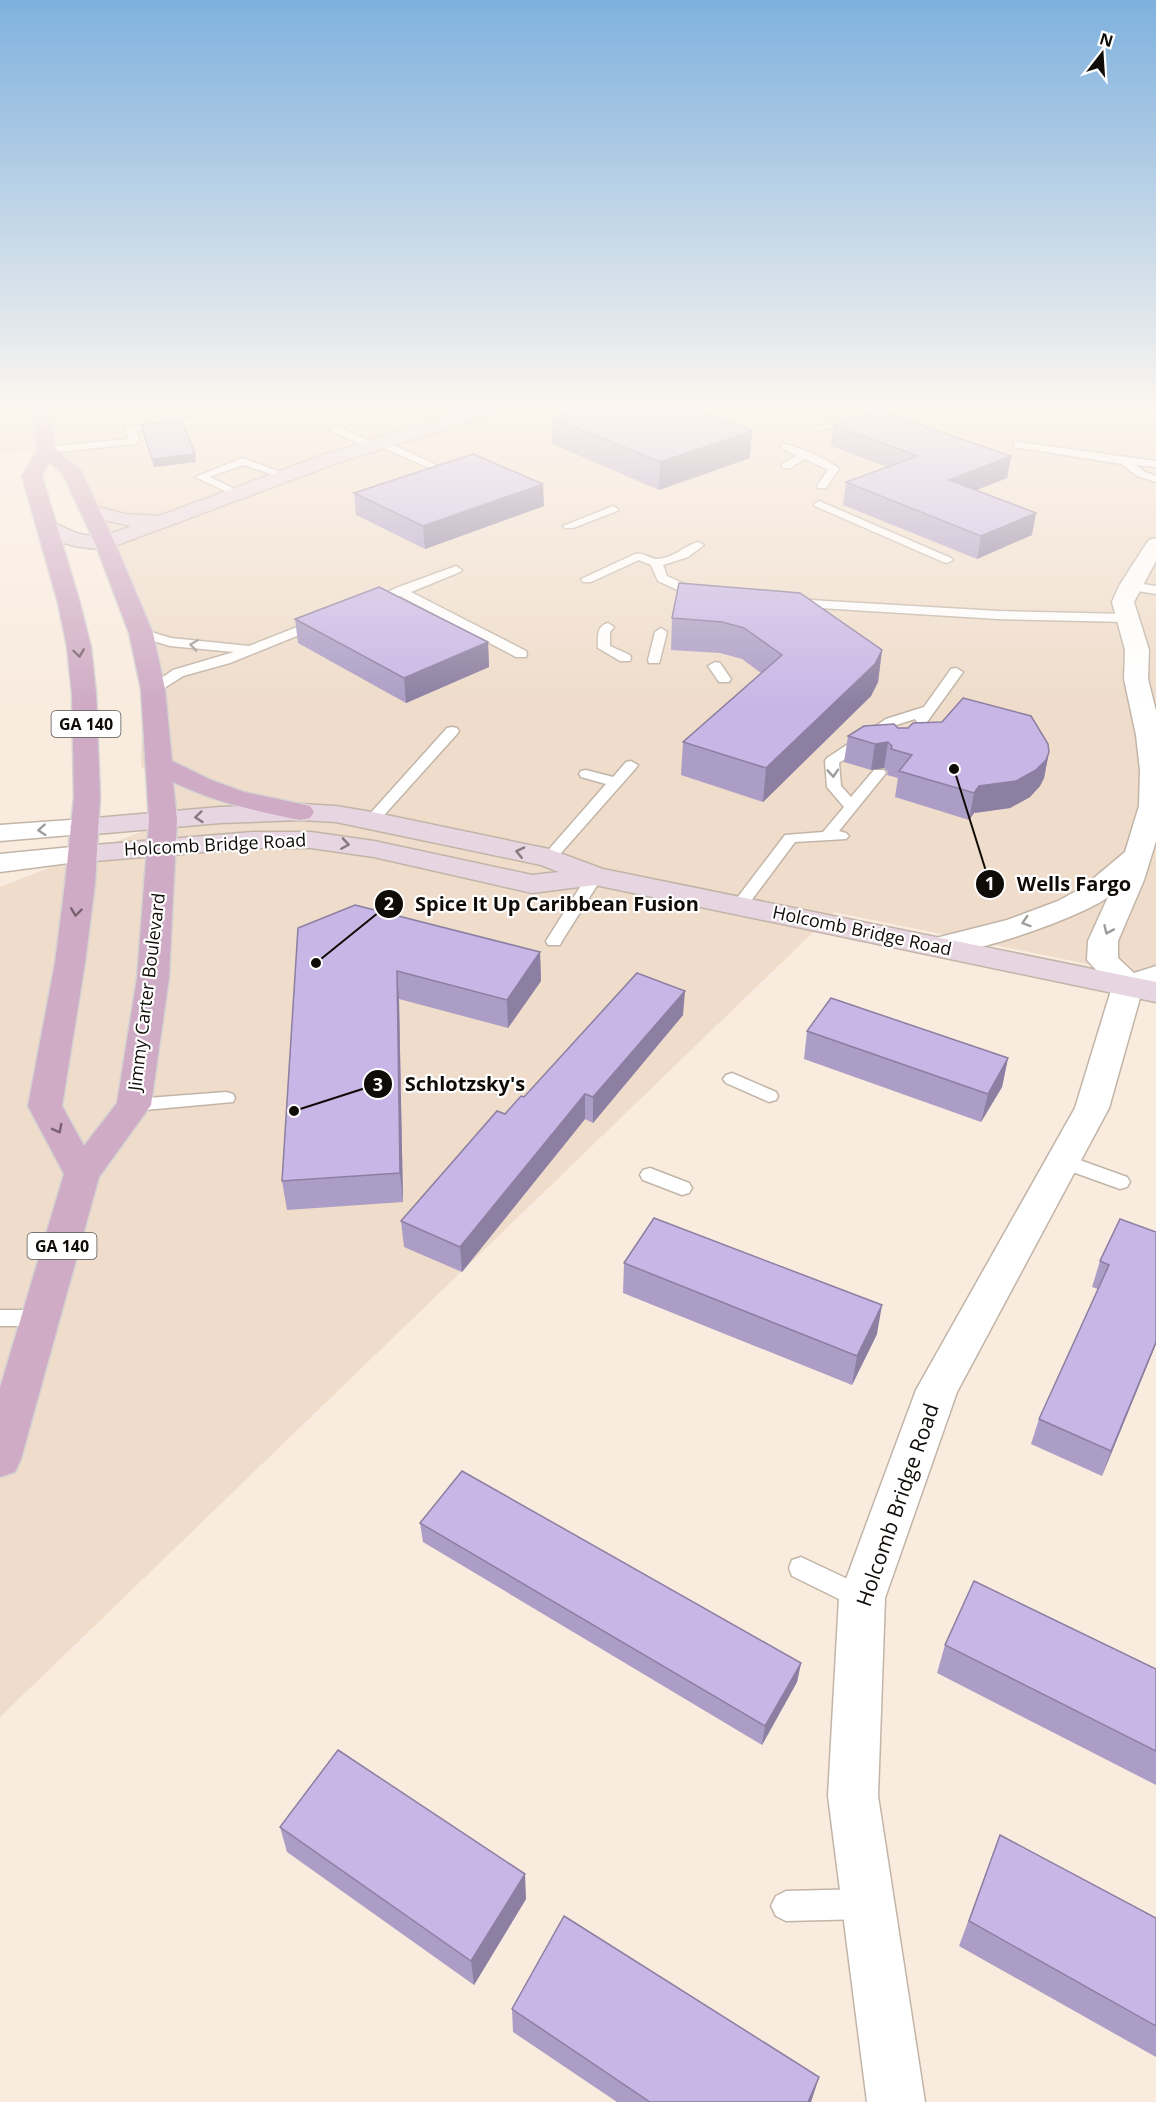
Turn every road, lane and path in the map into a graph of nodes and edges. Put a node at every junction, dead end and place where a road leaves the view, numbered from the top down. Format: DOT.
graph roads {
  1 [pos="42,508"];
  2 [pos="89,508"];
  3 [pos="202,508"];
  4 [pos="828,508"];
  5 [pos="613,509"];
  6 [pos="90,511"];
  7 [pos="169,521"];
  8 [pos="569,526"];
  9 [pos="48,527"];
  10 [pos="105,543"];
  11 [pos="1156,544"];
  12 [pos="698,545"];
  13 [pos="946,560"];
  14 [pos="656,563"];
  15 [pos="456,570"];
  16 [pos="587,579"];
  17 [pos="1130,586"];
  18 [pos="1156,590"];
  19 [pos="400,591"];
  20 [pos="710,593"];
  21 [pos="774,601"];
  22 [pos="358,607"];
  23 [pos="301,614"];
  24 [pos="998,615"];
  25 [pos="1127,618"];
  26 [pos="608,627"];
  27 [pos="987,630"];
  28 [pos="661,632"];
  29 [pos="141,633"];
  30 [pos="1137,650"];
  31 [pos="253,654"];
  32 [pos="521,654"];
  33 [pos="625,658"];
  34 [pos="654,660"];
  35 [pos="715,666"];
  36 [pos="957,672"];
  37 [pos="1156,673"];
  38 [pos="724,679"];
  39 [pos="153,689"];
  40 [pos="928,710"];
  41 [pos="452,731"];
  42 [pos="911,734"];
  43 [pos="414,749"];
  44 [pos="430,756"];
  45 [pos="158,764"];
  46 [pos="632,765"];
  47 [pos="879,773"];
  48 [pos="586,774"];
  49 [pos="616,782"];
  50 [pos="852,807"];
  51 [pos="300,812"];
  52 [pos="372,820"];
  53 [pos="0,833"];
  54 [pos="162,833"];
  55 [pos="83,840"];
  56 [pos="1141,845"];
  57 [pos="549,858"];
  58 [pos="0,863"];
  59 [pos="595,876"];
  60 [pos="739,906"];
  61 [pos="555,941"];
  62 [pos="939,947"];
  63 [pos="1147,984"];
  64 [pos="732,1080"];
  65 [pos="769,1096"];
  66 [pos="226,1098"];
  67 [pos="134,1105"];
  68 [pos="1063,1161"];
  69 [pos="82,1174"];
  70 [pos="650,1175"];
  71 [pos="1120,1182"];
  72 [pos="682,1188"];
  73 [pos="0,1318"];
  74 [pos="42,1318"];
  75 [pos="0,1458"];
  76 [pos="801,1568"];
  77 [pos="862,1598"];
  78 [pos="868,1904"];
  79 [pos="786,1906"];
  80 [pos="896,2102"];
  1 -- 9 [label="main road, GA 140"];
  2 -- 6 [label="main road, Holcomb Bridge Road / GA 140"];
  3 -- 7 [label="main road"];
  4 -- 13 [label="lane"];
  5 -- 8 [label="lane"];
  6 -- 7 [label="main road"];
  6 -- 10 [label="main road, Holcomb Bridge Road / GA 140"];
  7 -- 10 [label="main road"];
  9 -- 10 [label="main road"];
  9 -- 55 [label="main road, GA 140, one-way"];
  10 -- 29 [label="main road, Holcomb Bridge Road / GA 140"];
  11 -- 17 [label="street"];
  12 -- 14 [label="lane"];
  14 -- 16 [label="lane"];
  14 -- 20 [label="lane"];
  15 -- 19 [label="lane"];
  17 -- 18 [label="lane"];
  17 -- 25 [label="street"];
  19 -- 22 [label="lane"];
  19 -- 32 [label="lane"];
  21 -- 24 [label="lane"];
  23 -- 31 [label="lane"];
  24 -- 25 [label="lane"];
  24 -- 27 [label="lane"];
  25 -- 30 [label="street"];
  26 -- 33 [label="lane"];
  28 -- 34 [label="lane"];
  31 -- 29 [label="lane, one-way"];
  29 -- 39 [label="main road, Holcomb Bridge Road / GA 140"];
  30 -- 37 [label="street"];
  30 -- 56 [label="street"];
  31 -- 39 [label="lane"];
  35 -- 38 [label="lane"];
  36 -- 40 [label="lane"];
  39 -- 45 [label="main road, Holcomb Bridge Road / GA 140"];
  40 -- 42 [label="lane"];
  40 -- 50 [label="lane, one-way"];
  41 -- 44 [label="lane"];
  43 -- 44 [label="lane"];
  44 -- 52 [label="lane"];
  45 -- 51 [label="main road"];
  45 -- 54 [label="main road, Holcomb Bridge Road / GA 140"];
  46 -- 49 [label="lane"];
  47 -- 50 [label="lane"];
  48 -- 49 [label="lane"];
  49 -- 57 [label="lane"];
  50 -- 60 [label="lane"];
  51 -- 52 [label="main road, Holcomb Bridge Road"];
  51 -- 54 [label="main road, Holcomb Bridge Road, one-way"];
  57 -- 52 [label="main road, Holcomb Bridge Road, one-way"];
  55 -- 53 [label="street, one-way"];
  54 -- 55 [label="main road, Holcomb Bridge Road"];
  54 -- 59 [label="main road, Holcomb Bridge Road, one-way"];
  54 -- 67 [label="main road, Jimmy Carter Boulevard / GA 140"];
  55 -- 58 [label="street"];
  55 -- 69 [label="main road, GA 140, one-way"];
  56 -- 62 [label="street, one-way"];
  56 -- 63 [label="street, one-way"];
  57 -- 59 [label="main road, Holcomb Bridge Road"];
  59 -- 60 [label="main road, Holcomb Bridge Road"];
  59 -- 61 [label="lane"];
  60 -- 62 [label="main road, Holcomb Bridge Road"];
  62 -- 63 [label="main road, Holcomb Bridge Road"];
  63 -- 68 [label="street, Holcomb Bridge Road"];
  64 -- 65 [label="lane"];
  66 -- 67 [label="lane"];
  67 -- 69 [label="main road, Jimmy Carter Boulevard / GA 140"];
  68 -- 71 [label="lane"];
  68 -- 77 [label="street, Holcomb Bridge Road"];
  69 -- 74 [label="main road, Jimmy Carter Boulevard / GA 140"];
  70 -- 72 [label="lane"];
  73 -- 74 [label="lane"];
  74 -- 75 [label="main road, Jimmy Carter Boulevard / GA 140"];
  76 -- 77 [label="lane"];
  77 -- 78 [label="street, Holcomb Bridge Road"];
  78 -- 79 [label="lane"];
  78 -- 80 [label="street, Holcomb Bridge Road"];
}
